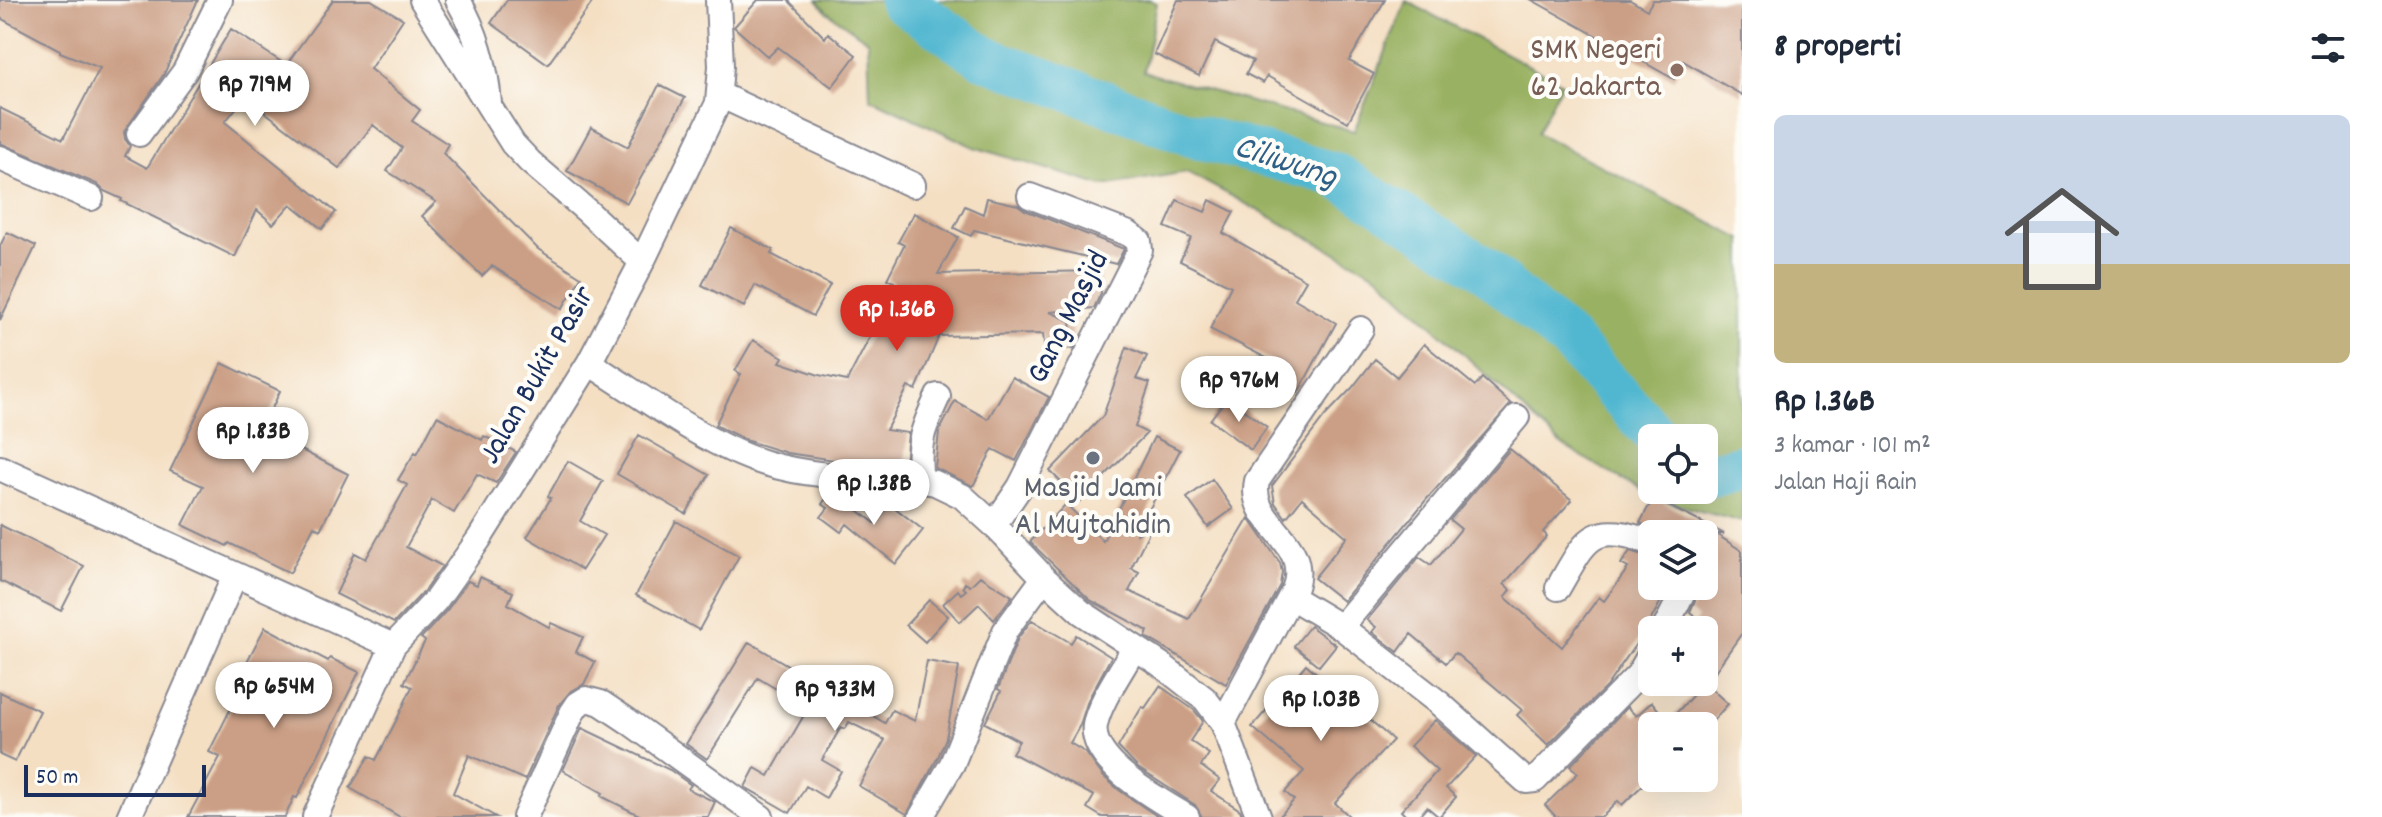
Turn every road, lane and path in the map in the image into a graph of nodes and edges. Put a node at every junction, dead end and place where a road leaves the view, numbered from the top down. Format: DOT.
graph roads {
  1 [pos="220,0"];
  2 [pos="422,0"];
  3 [pos="458,0"];
  4 [pos="718,0"];
  5 [pos="720,95"];
  6 [pos="490,109"];
  7 [pos="139,134"];
  8 [pos="0,158"];
  9 [pos="913,185"];
  10 [pos="1030,196"];
  11 [pos="91,198"];
  12 [pos="642,262"];
  13 [pos="1361,329"];
  14 [pos="589,363"];
  15 [pos="938,396"];
  16 [pos="1517,417"];
  17 [pos="0,468"];
  18 [pos="921,481"];
  19 [pos="994,525"];
  20 [pos="1638,538"];
  21 [pos="235,575"];
  22 [pos="1044,578"];
  23 [pos="1558,588"];
  24 [pos="1291,597"];
  25 [pos="1341,627"];
  26 [pos="393,646"];
  27 [pos="1134,648"];
  28 [pos="1638,675"];
  29 [pos="1223,723"];
  30 [pos="759,816"];
  31 [pos="129,817"];
  32 [pos="315,817"];
  33 [pos="525,817"];
  34 [pos="921,817"];
  35 [pos="1187,817"];
  36 [pos="1259,817"];
  1 -- 7 [label="street"];
  2 -- 6 [label="street"];
  3 -- 6 [label="street"];
  4 -- 5 [label="street"];
  5 -- 9 [label="street"];
  5 -- 12 [label="street, Jalan Bukit Pasir"];
  6 -- 12 [label="street"];
  8 -- 11 [label="street"];
  10 -- 19 [label="street, Gang Masjid"];
  12 -- 14 [label="street, Jalan Bukit Pasir"];
  13 -- 24 [label="street"];
  14 -- 18 [label="street"];
  14 -- 26 [label="street, Jalan Bukit Pasir"];
  15 -- 18 [label="street"];
  16 -- 25 [label="street"];
  17 -- 21 [label="street"];
  18 -- 19 [label="street"];
  19 -- 22 [label="street"];
  20 -- 23 [label="street"];
  21 -- 26 [label="street"];
  21 -- 31 [label="street"];
  22 -- 27 [label="street"];
  22 -- 34 [label="street"];
  24 -- 25 [label="street"];
  24 -- 29 [label="street"];
  25 -- 28 [label="street"];
  26 -- 32 [label="street, Jalan Bukit Pasir"];
  27 -- 29 [label="street"];
  27 -- 35 [label="street"];
  29 -- 36 [label="street"];
  30 -- 33 [label="street"];
}
